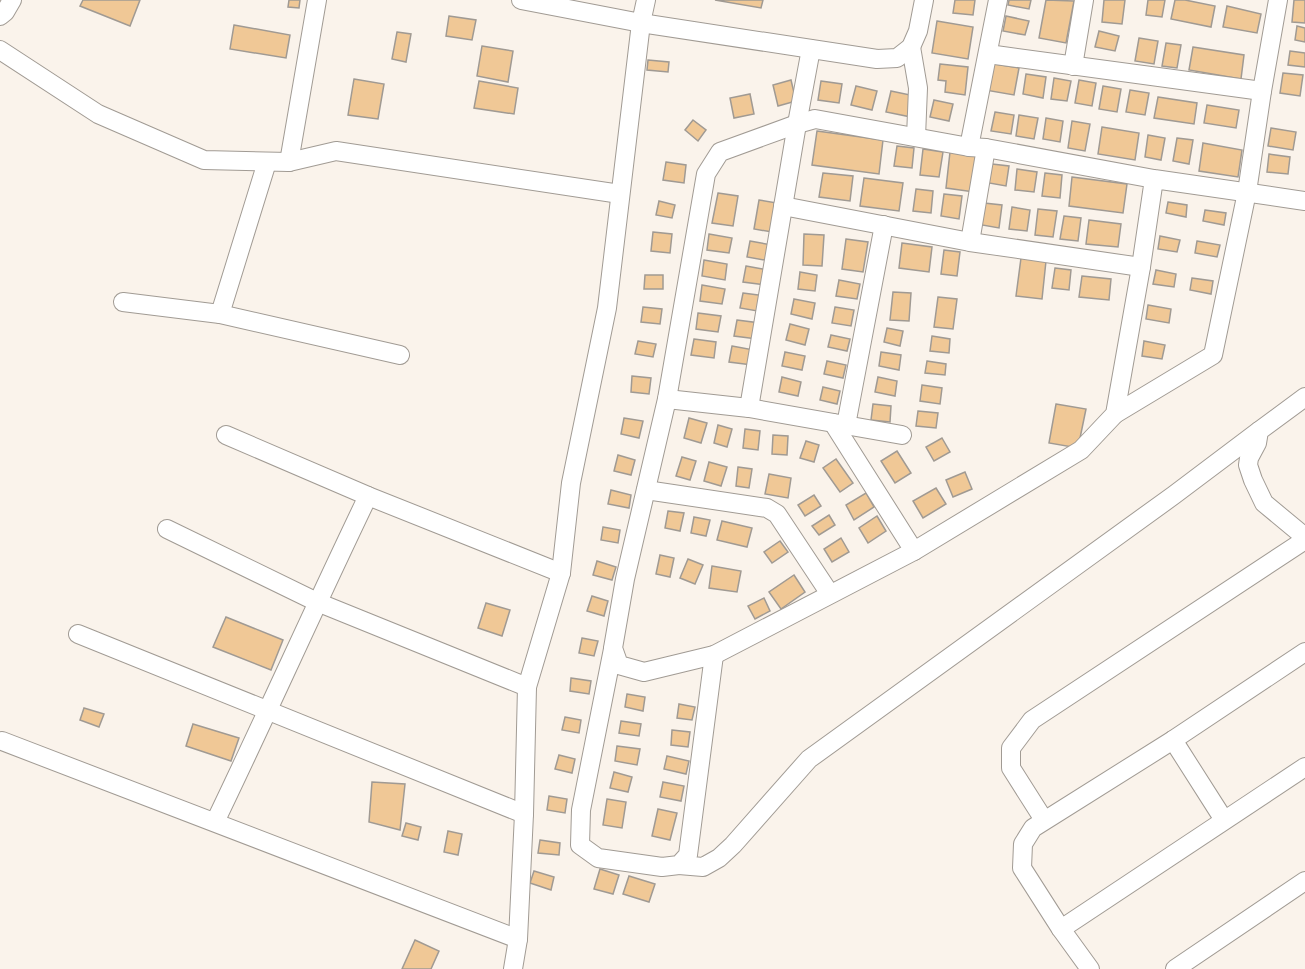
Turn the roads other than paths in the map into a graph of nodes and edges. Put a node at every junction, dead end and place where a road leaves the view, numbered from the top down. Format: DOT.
graph roads {
  1 [pos="12,0"];
  2 [pos="317,0"];
  3 [pos="521,0"];
  4 [pos="646,0"];
  5 [pos="924,0"];
  6 [pos="998,0"];
  7 [pos="1084,0"];
  8 [pos="1278,0"];
  9 [pos="0,16"];
  10 [pos="641,23"];
  11 [pos="911,47"];
  12 [pos="812,49"];
  13 [pos="0,50"];
  14 [pos="988,54"];
  15 [pos="1073,66"];
  16 [pos="1262,91"];
  17 [pos="797,124"];
  18 [pos="916,136"];
  19 [pos="978,147"];
  20 [pos="267,162"];
  21 [pos="289,162"];
  22 [pos="1154,179"];
  23 [pos="1246,192"];
  24 [pos="620,194"];
  25 [pos="1305,201"];
  26 [pos="783,206"];
  27 [pos="884,225"];
  28 [pos="970,242"];
  29 [pos="1141,267"];
  30 [pos="123,302"];
  31 [pos="220,314"];
  32 [pos="400,354"];
  33 [pos="1305,397"];
  34 [pos="667,399"];
  35 [pos="748,408"];
  36 [pos="1115,414"];
  37 [pos="840,424"];
  38 [pos="1259,431"];
  39 [pos="226,435"];
  40 [pos="902,435"];
  41 [pos="646,490"];
  42 [pos="368,496"];
  43 [pos="167,529"];
  44 [pos="1305,539"];
  45 [pos="914,551"];
  46 [pos="561,573"];
  47 [pos="830,594"];
  48 [pos="317,602"];
  49 [pos="78,634"];
  50 [pos="613,648"];
  51 [pos="1305,652"];
  52 [pos="714,656"];
  53 [pos="527,687"];
  54 [pos="268,711"];
  55 [pos="1173,740"];
  56 [pos="2,741"];
  57 [pos="1305,767"];
  58 [pos="525,814"];
  59 [pos="1044,820"];
  60 [pos="1224,820"];
  61 [pos="215,822"];
  62 [pos="679,865"];
  63 [pos="1305,881"];
  64 [pos="1061,929"];
  65 [pos="518,939"];
  66 [pos="513,969"];
  67 [pos="1090,969"];
  68 [pos="1175,969"];
  1 -- 9 [label="street"];
  2 -- 21 [label="street"];
  3 -- 10 [label="street"];
  4 -- 10 [label="street"];
  5 -- 11 [label="street"];
  6 -- 14 [label="street"];
  7 -- 15 [label="street"];
  8 -- 16 [label="street"];
  10 -- 12 [label="street"];
  10 -- 24 [label="street"];
  11 -- 12 [label="street"];
  11 -- 18 [label="street"];
  12 -- 17 [label="street"];
  13 -- 20 [label="street"];
  14 -- 15 [label="street"];
  14 -- 19 [label="street"];
  15 -- 16 [label="street"];
  16 -- 23 [label="street"];
  17 -- 18 [label="street"];
  17 -- 26 [label="street"];
  17 -- 34 [label="street"];
  18 -- 19 [label="street"];
  19 -- 22 [label="street"];
  19 -- 28 [label="street"];
  20 -- 21 [label="street"];
  20 -- 31 [label="street"];
  21 -- 24 [label="street"];
  22 -- 23 [label="street"];
  22 -- 29 [label="street"];
  23 -- 25 [label="street"];
  23 -- 36 [label="street"];
  24 -- 46 [label="street"];
  26 -- 27 [label="street"];
  26 -- 35 [label="street"];
  27 -- 28 [label="street"];
  27 -- 37 [label="street"];
  28 -- 29 [label="street"];
  29 -- 36 [label="street"];
  30 -- 31 [label="street"];
  31 -- 32 [label="street"];
  33 -- 38 [label="street"];
  34 -- 35 [label="street"];
  34 -- 41 [label="street"];
  35 -- 37 [label="street"];
  36 -- 45 [label="street"];
  37 -- 40 [label="street"];
  37 -- 45 [label="street"];
  38 -- 44 [label="street"];
  38 -- 62 [label="street"];
  39 -- 42 [label="street"];
  41 -- 47 [label="street"];
  41 -- 50 [label="street"];
  42 -- 46 [label="street"];
  42 -- 48 [label="street"];
  43 -- 48 [label="street"];
  44 -- 59 [label="street"];
  45 -- 47 [label="street"];
  46 -- 53 [label="street"];
  47 -- 52 [label="street"];
  48 -- 53 [label="street"];
  48 -- 54 [label="street"];
  49 -- 54 [label="street"];
  50 -- 52 [label="street"];
  50 -- 62 [label="street"];
  51 -- 55 [label="street"];
  52 -- 62 [label="street"];
  53 -- 58 [label="street"];
  54 -- 58 [label="street"];
  54 -- 61 [label="street"];
  55 -- 59 [label="street"];
  55 -- 60 [label="street"];
  56 -- 61 [label="street"];
  57 -- 60 [label="street"];
  58 -- 65 [label="street"];
  59 -- 64 [label="street"];
  60 -- 64 [label="street"];
  61 -- 65 [label="street"];
  63 -- 68 [label="street"];
  64 -- 67 [label="street"];
  65 -- 66 [label="street"];
}
